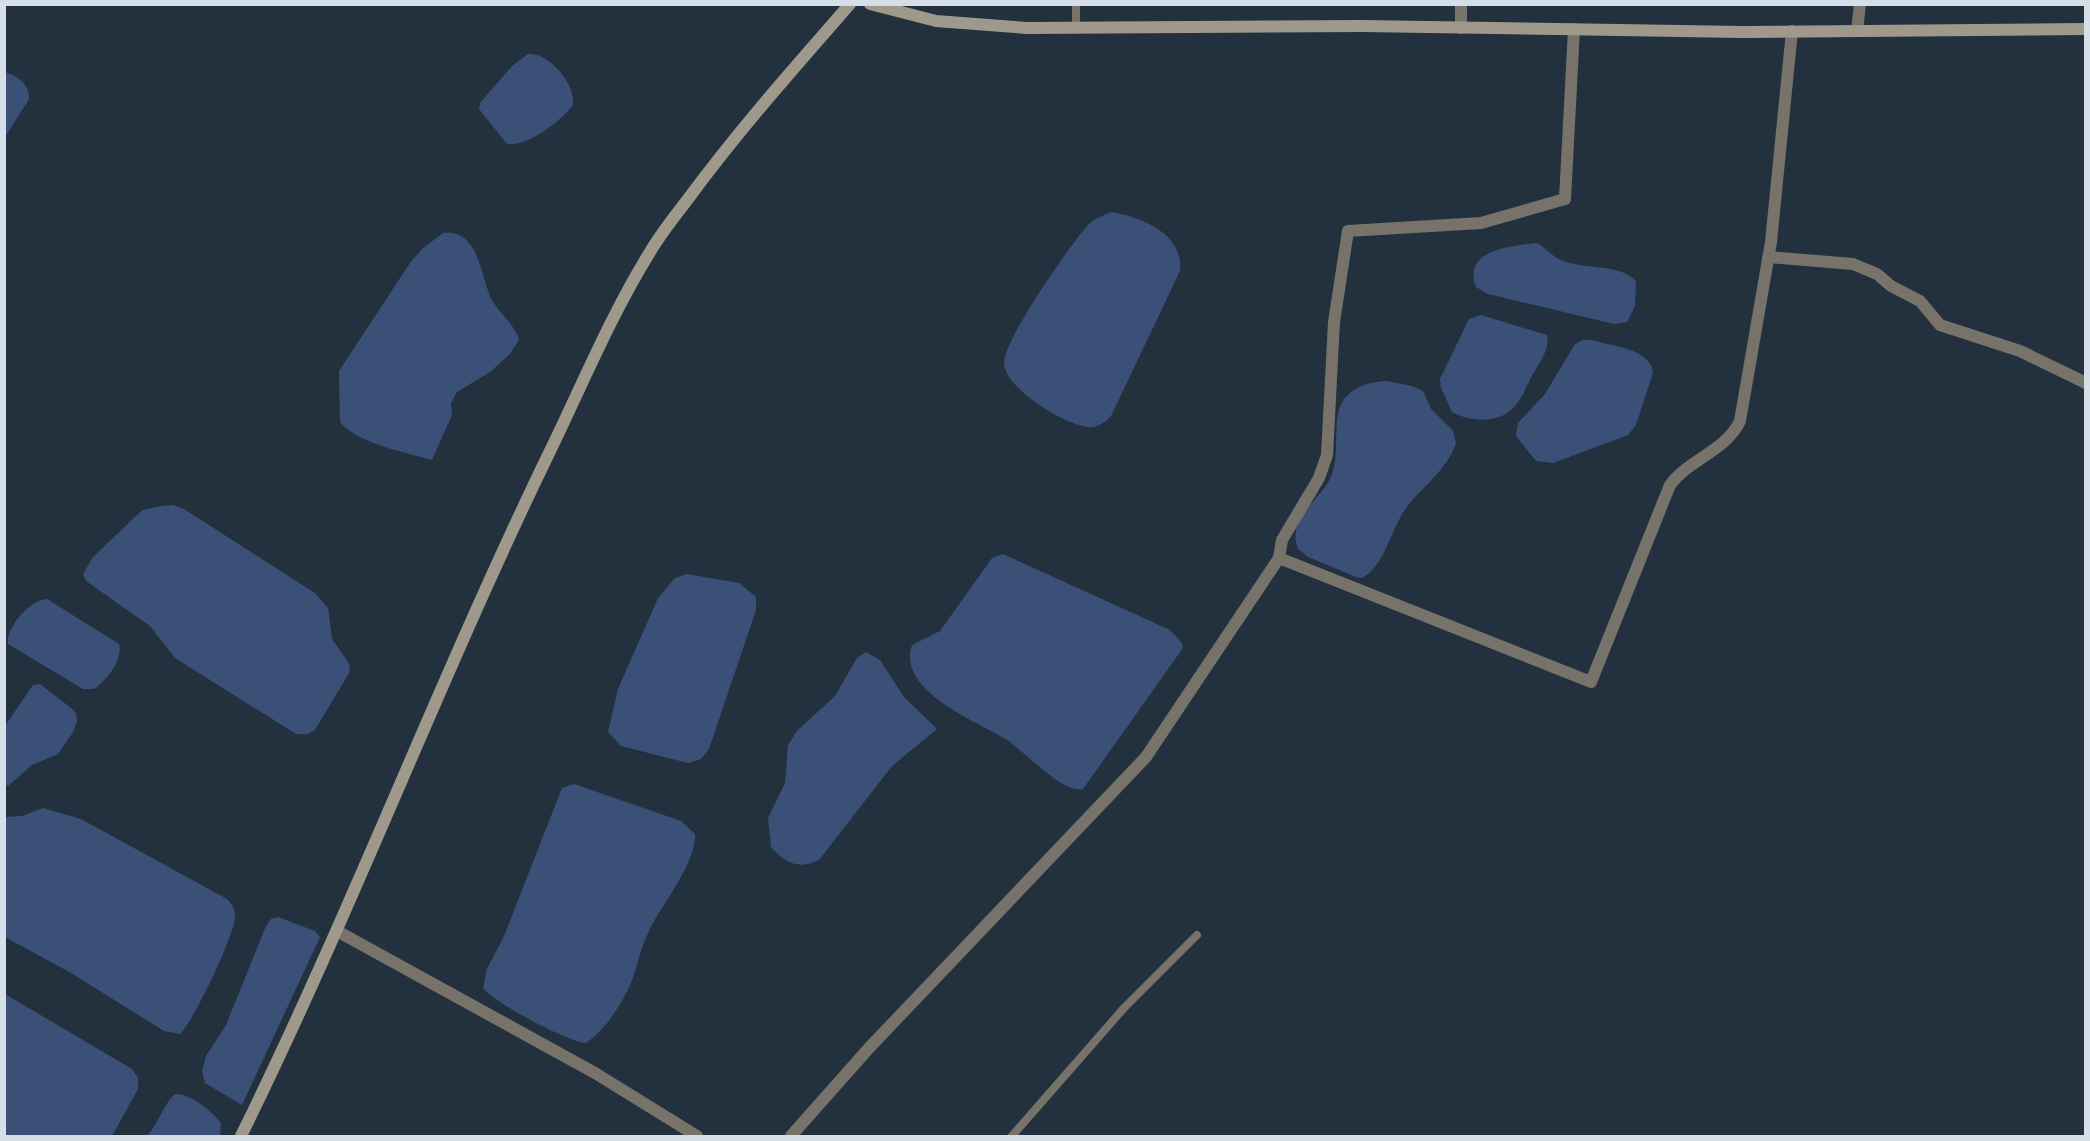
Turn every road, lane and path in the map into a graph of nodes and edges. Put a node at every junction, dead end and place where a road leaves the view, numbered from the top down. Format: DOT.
graph roads {
  1 [pos="850,4"];
  2 [pos="870,4"];
  3 [pos="1076,4"];
  4 [pos="1461,4"];
  5 [pos="1860,4"];
  6 [pos="1076,28"];
  7 [pos="1461,28"];
  8 [pos="1574,29"];
  9 [pos="2085,29"];
  10 [pos="1792,31"];
  11 [pos="1857,31"];
  12 [pos="1768,257"];
  13 [pos="2085,383"];
  14 [pos="1279,558"];
  15 [pos="337,931"];
  16 [pos="1197,935"];
  17 [pos="242,1137"];
  18 [pos="697,1137"];
  19 [pos="791,1137"];
  20 [pos="1012,1137"];
  1 -- 15 [label="street"];
  2 -- 6 [label="street"];
  3 -- 6 [label="lane"];
  4 -- 7 [label="street"];
  5 -- 11 [label="street"];
  6 -- 7 [label="street"];
  7 -- 8 [label="street"];
  8 -- 10 [label="street"];
  8 -- 14 [label="street"];
  9 -- 11 [label="street"];
  10 -- 11 [label="street"];
  10 -- 12 [label="street"];
  12 -- 13 [label="street"];
  12 -- 14 [label="street"];
  14 -- 19 [label="street"];
  15 -- 17 [label="street"];
  15 -- 18 [label="street"];
  16 -- 20 [label="lane"];
}
